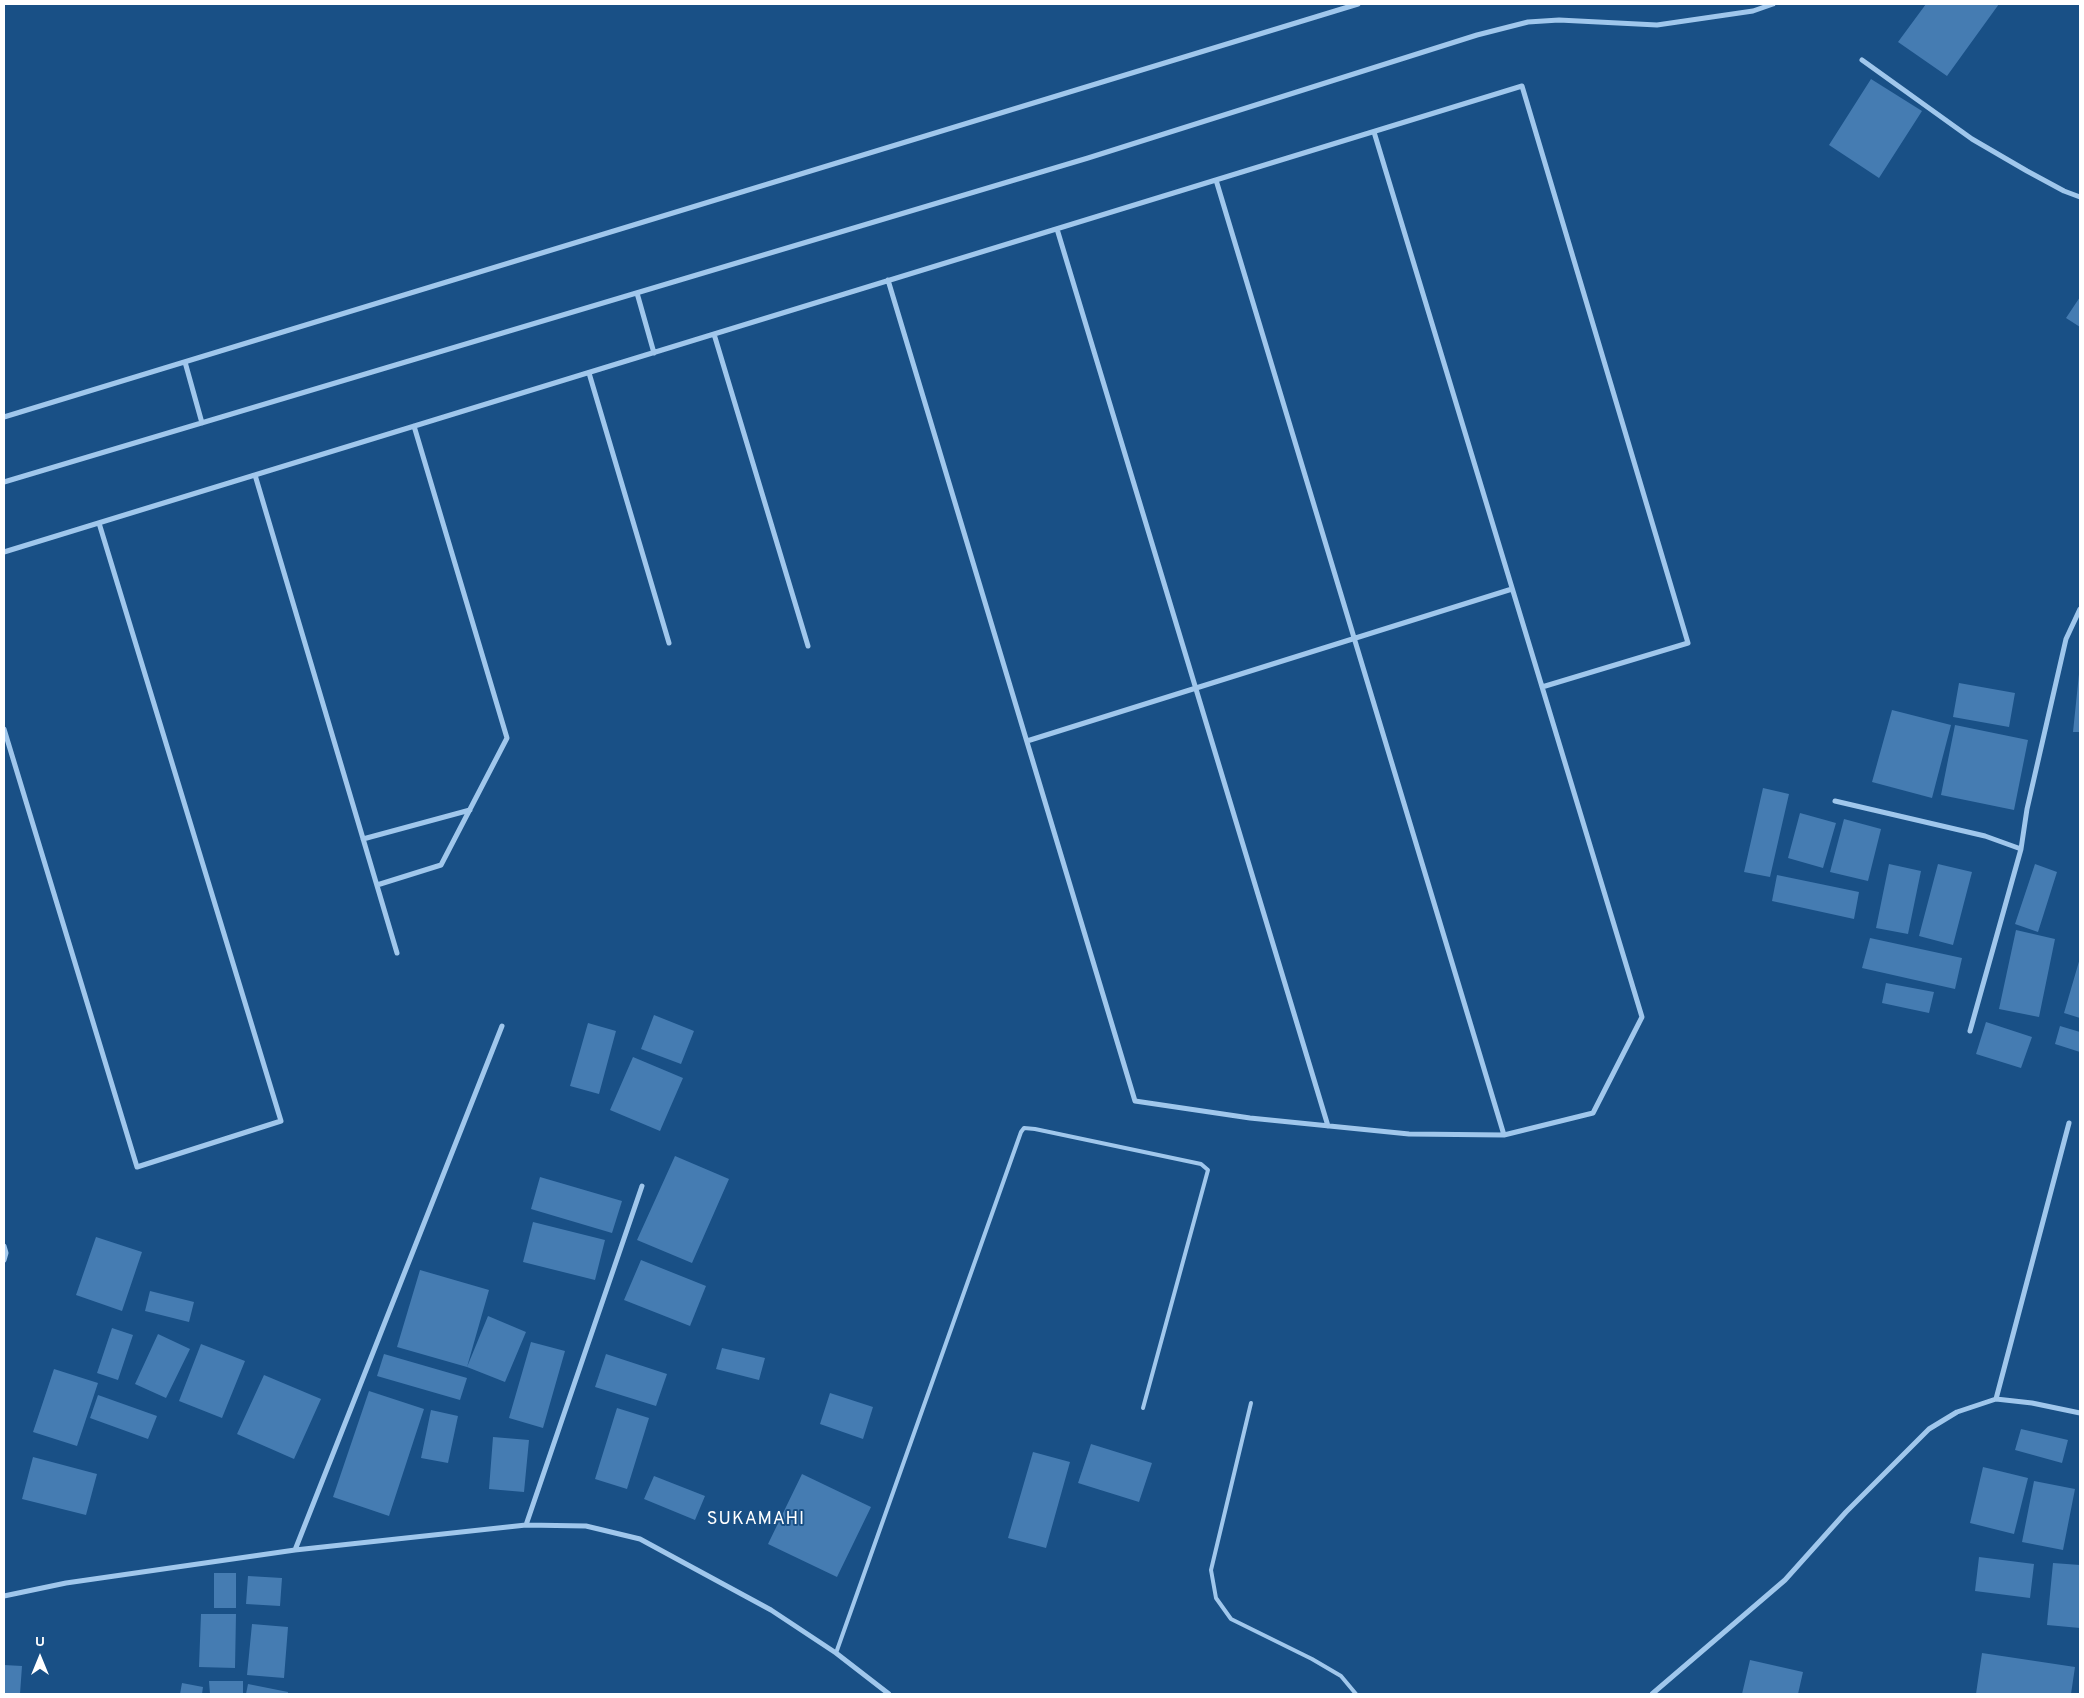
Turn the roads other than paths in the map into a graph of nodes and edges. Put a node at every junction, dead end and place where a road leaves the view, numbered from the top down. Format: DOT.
graph roads {
  1 [pos="1358,4"];
  2 [pos="1773,4"];
  3 [pos="1862,60"];
  4 [pos="1374,132"];
  5 [pos="1216,180"];
  6 [pos="2080,197"];
  7 [pos="1057,229"];
  8 [pos="888,280"];
  9 [pos="637,293"];
  10 [pos="714,334"];
  11 [pos="654,353"];
  12 [pos="185,362"];
  13 [pos="589,372"];
  14 [pos="4,417"];
  15 [pos="202,423"];
  16 [pos="414,426"];
  17 [pos="255,475"];
  18 [pos="4,482"];
  19 [pos="99,523"];
  20 [pos="4,552"];
  21 [pos="1512,589"];
  22 [pos="2080,609"];
  23 [pos="1354,638"];
  24 [pos="669,643"];
  25 [pos="808,646"];
  26 [pos="1542,687"];
  27 [pos="1195,688"];
  28 [pos="4,729"];
  29 [pos="1027,741"];
  30 [pos="1835,801"];
  31 [pos="470,810"];
  32 [pos="364,839"];
  33 [pos="2021,849"];
  34 [pos="377,885"];
  35 [pos="398,952"];
  36 [pos="502,1026"];
  37 [pos="1970,1031"];
  38 [pos="2069,1123"];
  39 [pos="1328,1126"];
  40 [pos="1504,1136"];
  41 [pos="642,1186"];
  42 [pos="4,1246"];
  43 [pos="4,1260"];
  44 [pos="1996,1399"];
  45 [pos="1251,1403"];
  46 [pos="1143,1408"];
  47 [pos="2080,1413"];
  48 [pos="526,1525"];
  49 [pos="295,1550"];
  50 [pos="4,1596"];
  51 [pos="836,1653"];
  52 [pos="889,1694"];
  53 [pos="1356,1694"];
  54 [pos="1652,1694"];
  1 -- 12 [label="street"];
  2 -- 9 [label="street"];
  3 -- 6 [label="street"];
  4 -- 5 [label="street"];
  4 -- 21 [label="street"];
  4 -- 26 [label="street"];
  5 -- 7 [label="street"];
  5 -- 23 [label="street"];
  7 -- 8 [label="street"];
  7 -- 27 [label="street"];
  8 -- 10 [label="street"];
  8 -- 29 [label="street"];
  9 -- 11 [label="street"];
  9 -- 15 [label="street"];
  10 -- 11 [label="street"];
  10 -- 25 [label="street"];
  11 -- 13 [label="street"];
  12 -- 14 [label="street"];
  12 -- 15 [label="street"];
  13 -- 16 [label="street"];
  13 -- 24 [label="street"];
  15 -- 18 [label="street"];
  16 -- 17 [label="street"];
  16 -- 31 [label="street"];
  17 -- 19 [label="street"];
  17 -- 32 [label="street"];
  19 -- 20 [label="street"];
  19 -- 28 [label="street"];
  21 -- 23 [label="street"];
  21 -- 26 [label="street"];
  22 -- 33 [label="street"];
  23 -- 27 [label="street"];
  23 -- 40 [label="street"];
  26 -- 40 [label="street"];
  27 -- 29 [label="street"];
  27 -- 39 [label="street"];
  29 -- 39 [label="street"];
  30 -- 33 [label="street"];
  31 -- 32 [label="street"];
  31 -- 34 [label="street"];
  32 -- 34 [label="street"];
  33 -- 37 [label="street"];
  34 -- 35 [label="street"];
  36 -- 49 [label="street"];
  38 -- 44 [label="street"];
  39 -- 40 [label="street"];
  41 -- 48 [label="street"];
  42 -- 43 [label="street"];
  44 -- 47 [label="street"];
  44 -- 54 [label="street"];
  45 -- 53 [label="lane"];
  46 -- 51 [label="lane"];
  48 -- 49 [label="street"];
  48 -- 51 [label="street"];
  49 -- 50 [label="street"];
  51 -- 52 [label="street"];
}
